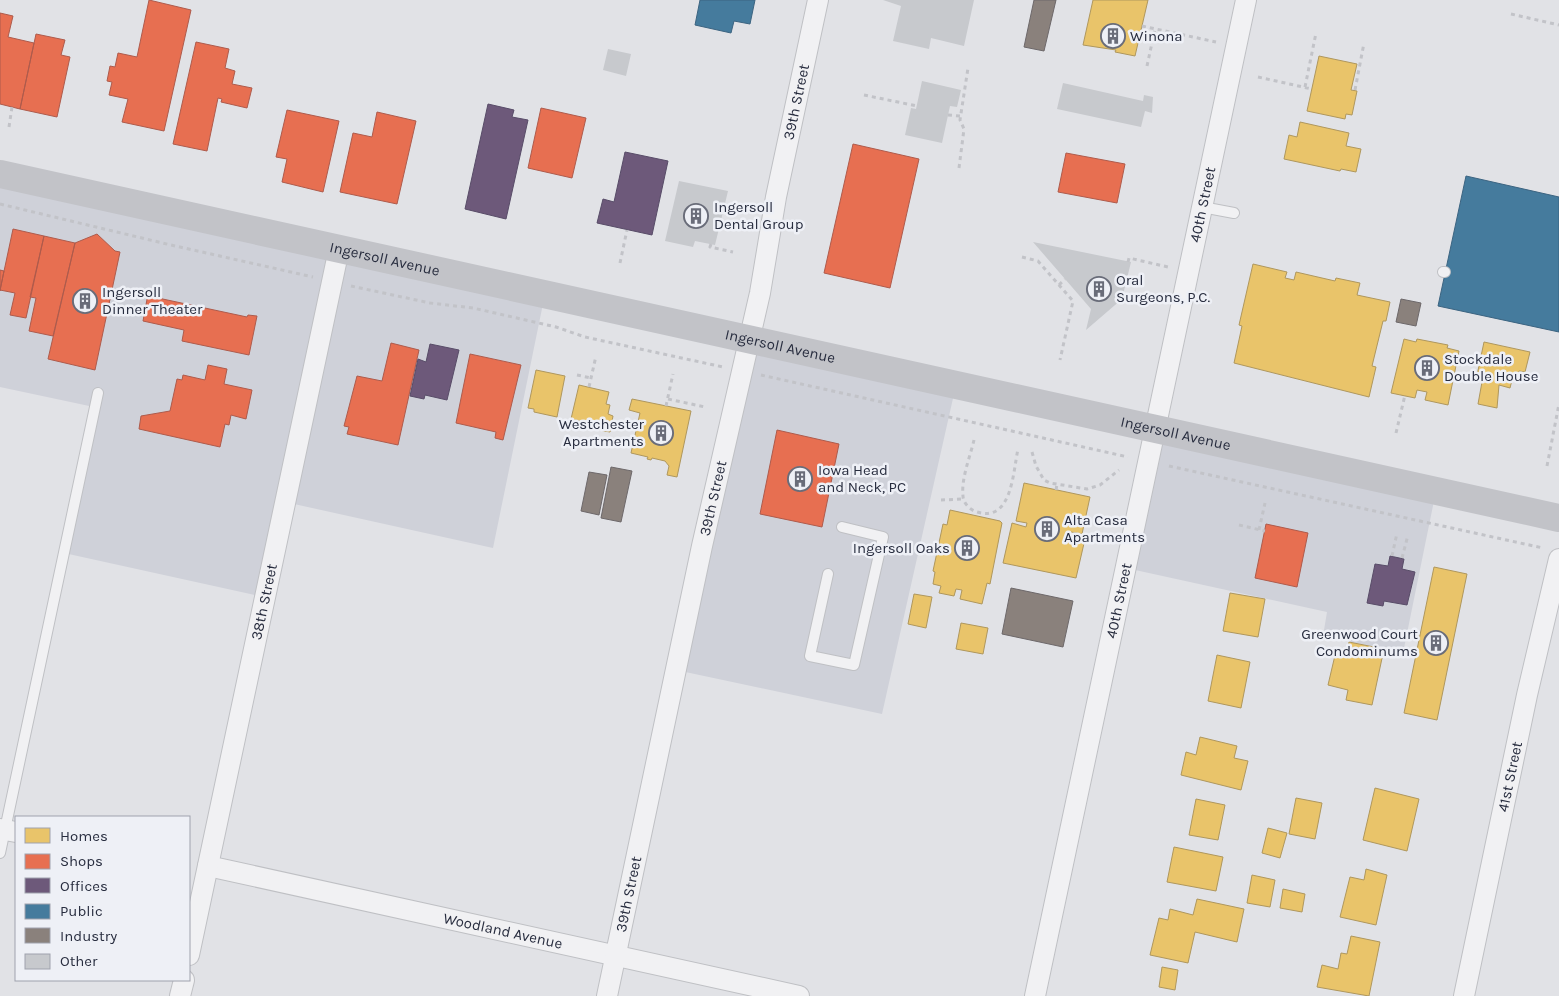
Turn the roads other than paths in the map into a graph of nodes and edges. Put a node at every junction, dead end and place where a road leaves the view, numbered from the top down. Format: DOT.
graph roads {
  1 [pos="818,0"];
  2 [pos="1246,0"];
  3 [pos="0,174"];
  4 [pos="1202,207"];
  5 [pos="1234,213"];
  6 [pos="339,249"];
  7 [pos="750,340"];
  8 [pos="98,393"];
  9 [pos="1156,429"];
  10 [pos="1559,518"];
  11 [pos="842,527"];
  12 [pos="1552,554"];
  13 [pos="828,574"];
  14 [pos="7,830"];
  15 [pos="0,853"];
  16 [pos="201,869"];
  17 [pos="190,948"];
  18 [pos="615,956"];
  19 [pos="184,981"];
  20 [pos="180,996"];
  21 [pos="607,996"];
  22 [pos="799,996"];
  23 [pos="1036,996"];
  24 [pos="1464,996"];
  1 -- 7 [label="street, 39th Street"];
  2 -- 4 [label="street, 40th Street"];
  3 -- 6 [label="main road, Ingersoll Avenue"];
  4 -- 5 [label="lane"];
  4 -- 9 [label="street, 40th Street"];
  6 -- 7 [label="main road, Ingersoll Avenue"];
  6 -- 16 [label="street, 38th Street"];
  7 -- 9 [label="main road, Ingersoll Avenue"];
  7 -- 18 [label="street, 39th Street"];
  8 -- 14 [label="lane"];
  9 -- 10 [label="main road, Ingersoll Avenue"];
  9 -- 23 [label="street, 40th Street"];
  11 -- 13 [label="lane"];
  12 -- 24 [label="street, 41st Street"];
  14 -- 15 [label="lane"];
  16 -- 17 [label="street, 38th Street"];
  16 -- 18 [label="street, Woodland Avenue"];
  18 -- 21 [label="street, 39th Street"];
  18 -- 22 [label="street, Woodland Avenue"];
  19 -- 20 [label="street"];
}
